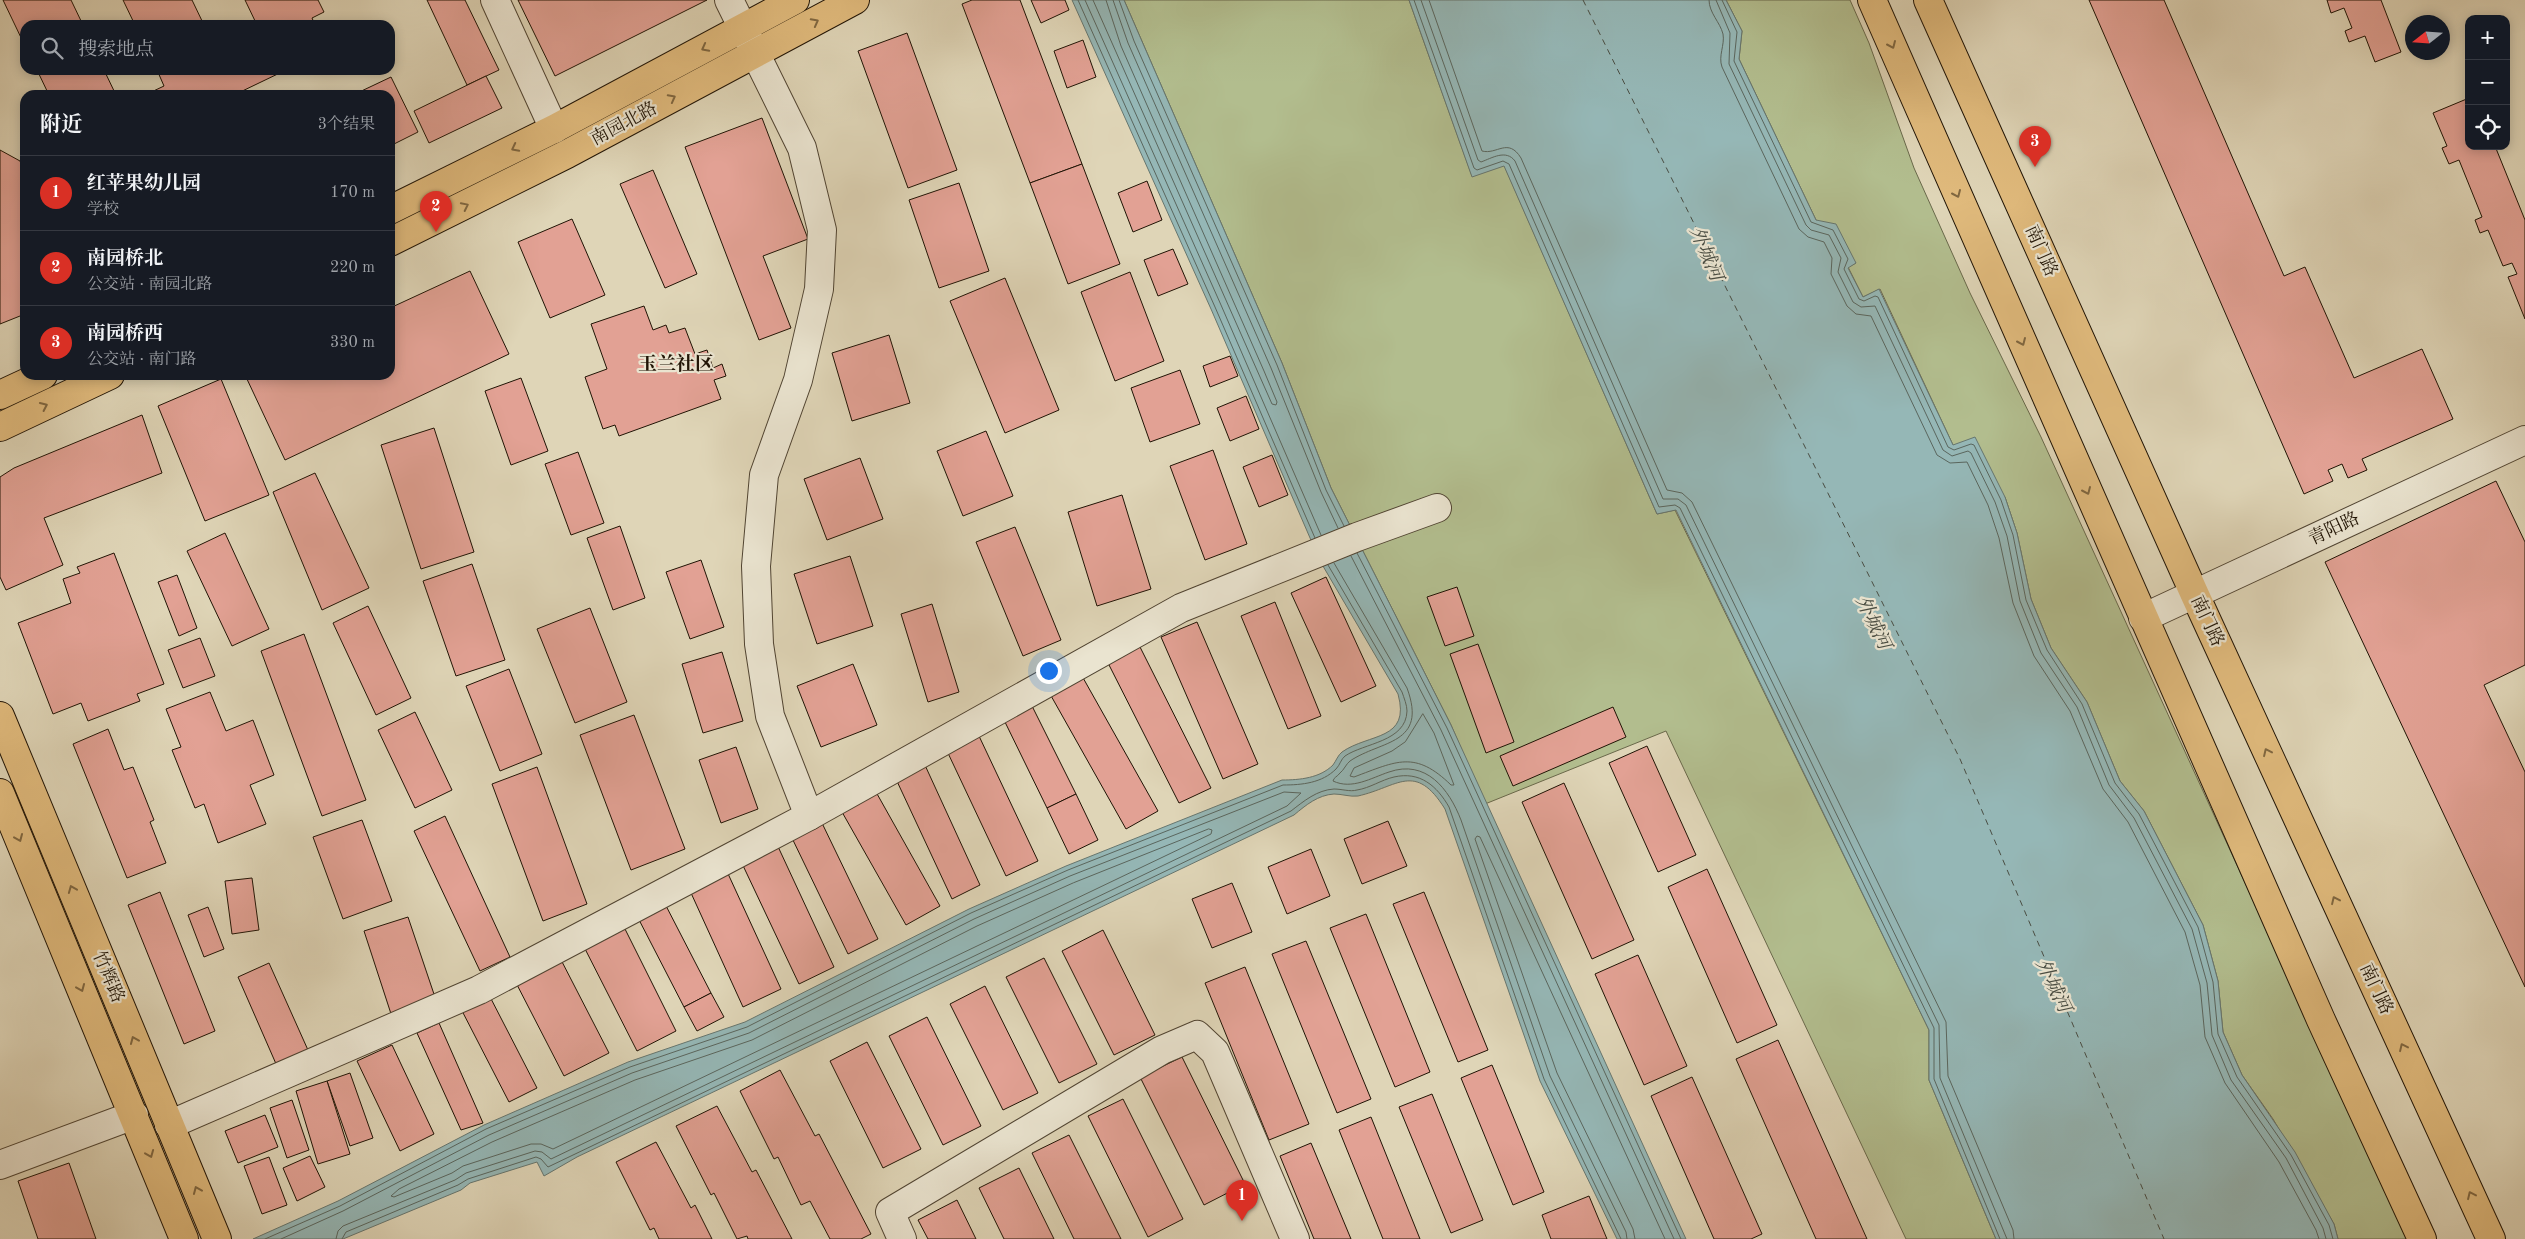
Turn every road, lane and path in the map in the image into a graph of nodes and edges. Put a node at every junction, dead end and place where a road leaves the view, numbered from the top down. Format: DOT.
graph roads {
  1 [pos="495,0"];
  2 [pos="729,0"];
  3 [pos="795,0"];
  4 [pos="855,0"];
  5 [pos="1872,0"];
  6 [pos="1928,0"];
  7 [pos="742,28"];
  8 [pos="755,54"];
  9 [pos="554,129"];
  10 [pos="395,208"];
  11 [pos="395,240"];
  12 [pos="32,380"];
  13 [pos="99,380"];
  14 [pos="0,395"];
  15 [pos="0,427"];
  16 [pos="2525,440"];
  17 [pos="1437,508"];
  18 [pos="2195,595"];
  19 [pos="2143,618"];
  20 [pos="0,716"];
  21 [pos="0,793"];
  22 [pos="809,816"];
  23 [pos="134,1115"];
  24 [pos="169,1124"];
  25 [pos="0,1165"];
  26 [pos="216,1237"];
  27 [pos="184,1239"];
  28 [pos="902,1239"];
  29 [pos="1295,1239"];
  30 [pos="2422,1239"];
  31 [pos="2491,1239"];
  1 -- 9 [label="street"];
  2 -- 7 [label="street"];
  3 -- 7 [label="main road, 南园北路"];
  8 -- 4 [label="main road, 南园北路, one-way"];
  5 -- 19 [label="main road, one-way"];
  6 -- 18 [label="main road, 南门路"];
  7 -- 8 [label="street"];
  7 -- 9 [label="main road, 南园北路, one-way"];
  11 -- 8 [label="main road, 南园北路, one-way"];
  8 -- 22 [label="street"];
  9 -- 10 [label="main road, 南园北路, one-way"];
  12 -- 14 [label="main road"];
  15 -- 13 [label="main road, one-way"];
  16 -- 18 [label="street, 青阳路"];
  17 -- 22 [label="street"];
  18 -- 19 [label="street, 青阳路"];
  31 -- 18 [label="main road, 南门路, one-way"];
  19 -- 30 [label="main road"];
  24 -- 20 [label="main road, 竹辉路, one-way"];
  21 -- 23 [label="main road, 竹辉路, one-way"];
  22 -- 24 [label="street"];
  23 -- 25 [label="street"];
  23 -- 27 [label="main road, 竹辉路, one-way"];
  26 -- 24 [label="main road, 竹辉路, one-way"];
  28 -- 29 [label="street"];
}
